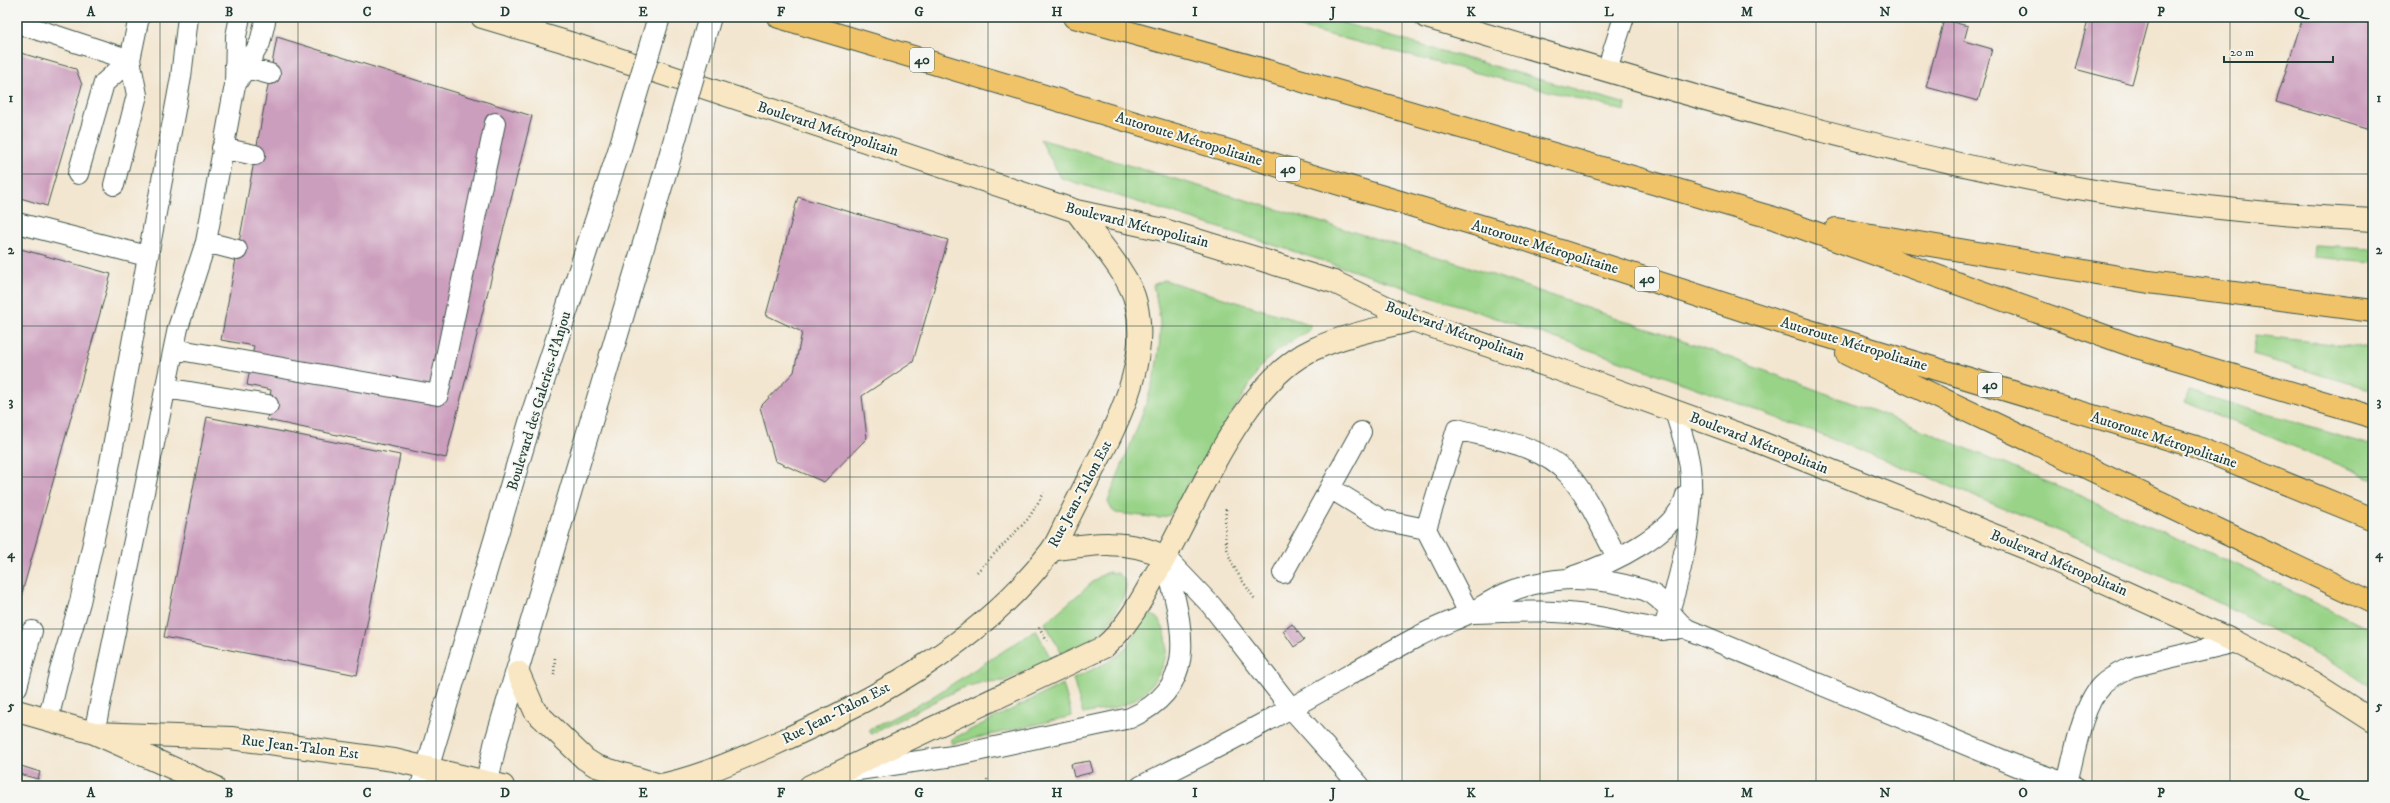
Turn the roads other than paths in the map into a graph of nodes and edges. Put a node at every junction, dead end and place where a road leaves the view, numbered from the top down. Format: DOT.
graph roads {
  1 [pos="139,17"];
  2 [pos="188,17"];
  3 [pos="240,17"];
  4 [pos="266,17"];
  5 [pos="482,17"];
  6 [pos="659,17"];
  7 [pos="710,17"];
  8 [pos="779,17"];
  9 [pos="1074,17"];
  10 [pos="1426,17"];
  11 [pos="1624,17"];
  12 [pos="17,23"];
  13 [pos="130,60"];
  14 [pos="240,67"];
  15 [pos="1606,70"];
  16 [pos="270,74"];
  17 [pos="496,123"];
  18 [pos="222,148"];
  19 [pos="255,155"];
  20 [pos="78,174"];
  21 [pos="114,185"];
  22 [pos="1076,211"];
  23 [pos="1777,219"];
  24 [pos="2373,220"];
  25 [pos="17,223"];
  26 [pos="206,242"];
  27 [pos="238,250"];
  28 [pos="147,256"];
  29 [pos="2373,311"];
  30 [pos="1413,320"];
  31 [pos="1783,323"];
  32 [pos="174,349"];
  33 [pos="166,388"];
  34 [pos="268,405"];
  35 [pos="1675,412"];
  36 [pos="2373,417"];
  37 [pos="1361,432"];
  38 [pos="1690,469"];
  39 [pos="1330,488"];
  40 [pos="2373,519"];
  41 [pos="1426,529"];
  42 [pos="1052,550"];
  43 [pos="1165,557"];
  44 [pos="1617,557"];
  45 [pos="1283,573"];
  46 [pos="1565,579"];
  47 [pos="2373,603"];
  48 [pos="1670,610"];
  49 [pos="1470,613"];
  50 [pos="1686,628"];
  51 [pos="1663,630"];
  52 [pos="32,631"];
  53 [pos="2236,642"];
  54 [pos="518,672"];
  55 [pos="17,687"];
  56 [pos="1291,708"];
  57 [pos="17,711"];
  58 [pos="48,720"];
  59 [pos="2373,721"];
  60 [pos="94,733"];
  61 [pos="425,776"];
  62 [pos="842,780"];
  63 [pos="492,784"];
  64 [pos="2070,785"];
  65 [pos="213,786"];
  66 [pos="656,786"];
  67 [pos="660,786"];
  68 [pos="810,786"];
  69 [pos="1141,786"];
  70 [pos="1360,786"];
  1 -- 13 [label="lane"];
  2 -- 28 [label="lane"];
  3 -- 14 [label="lane"];
  4 -- 14 [label="lane"];
  5 -- 22 [label="main road, Boulevard Métropolitain"];
  6 -- 61 [label="street, Boulevard des Galeries-d'Anjou, bridge"];
  7 -- 54 [label="street, bridge"];
  8 -- 31 [label="highway, Autoroute Métropolitaine / 40"];
  9 -- 23 [label="highway"];
  10 -- 15 [label="main road"];
  11 -- 15 [label="lane"];
  12 -- 13 [label="lane"];
  13 -- 20 [label="lane"];
  13 -- 21 [label="lane"];
  14 -- 16 [label="lane"];
  14 -- 18 [label="lane"];
  15 -- 24 [label="main road"];
  17 -- 32 [label="lane"];
  18 -- 19 [label="lane"];
  18 -- 26 [label="lane"];
  22 -- 30 [label="main road, Boulevard Métropolitain"];
  22 -- 42 [label="main road, Rue Jean-Talon Est"];
  23 -- 29 [label="highway"];
  23 -- 36 [label="highway"];
  25 -- 28 [label="lane"];
  26 -- 27 [label="lane"];
  26 -- 32 [label="lane"];
  28 -- 58 [label="lane"];
  30 -- 35 [label="main road, Boulevard Métropolitain"];
  30 -- 43 [label="main road"];
  31 -- 40 [label="highway, Autoroute Métropolitaine / 40"];
  31 -- 47 [label="highway"];
  32 -- 33 [label="lane"];
  33 -- 34 [label="lane"];
  33 -- 60 [label="lane"];
  35 -- 38 [label="lane"];
  35 -- 53 [label="main road, Boulevard Métropolitain"];
  37 -- 39 [label="lane"];
  38 -- 44 [label="lane"];
  38 -- 48 [label="lane"];
  39 -- 41 [label="lane"];
  39 -- 45 [label="lane"];
  41 -- 44 [label="lane"];
  41 -- 49 [label="lane"];
  42 -- 43 [label="main road"];
  42 -- 67 [label="main road, Rue Jean-Talon Est"];
  43 -- 56 [label="lane"];
  43 -- 62 [label="main road"];
  43 -- 62 [label="lane"];
  44 -- 46 [label="lane"];
  46 -- 48 [label="lane"];
  46 -- 49 [label="lane"];
  48 -- 50 [label="lane"];
  48 -- 51 [label="lane"];
  49 -- 51 [label="lane"];
  49 -- 56 [label="lane"];
  50 -- 51 [label="lane"];
  50 -- 64 [label="lane"];
  52 -- 55 [label="lane"];
  53 -- 59 [label="main road, Boulevard Métropolitain"];
  53 -- 64 [label="lane"];
  54 -- 63 [label="street"];
  54 -- 67 [label="main road"];
  56 -- 69 [label="lane"];
  56 -- 70 [label="lane"];
  57 -- 58 [label="main road, Rue Jean-Talon Est"];
  58 -- 60 [label="main road, Rue Jean-Talon Est"];
  60 -- 61 [label="main road, Rue Jean-Talon Est"];
  60 -- 65 [label="main road, Rue Jean-Talon Est"];
  61 -- 63 [label="main road, Rue Jean-Talon Est"];
  62 -- 68 [label="main road"];
  66 -- 67 [label="main road, Rue Jean-Talon Est"];
}
